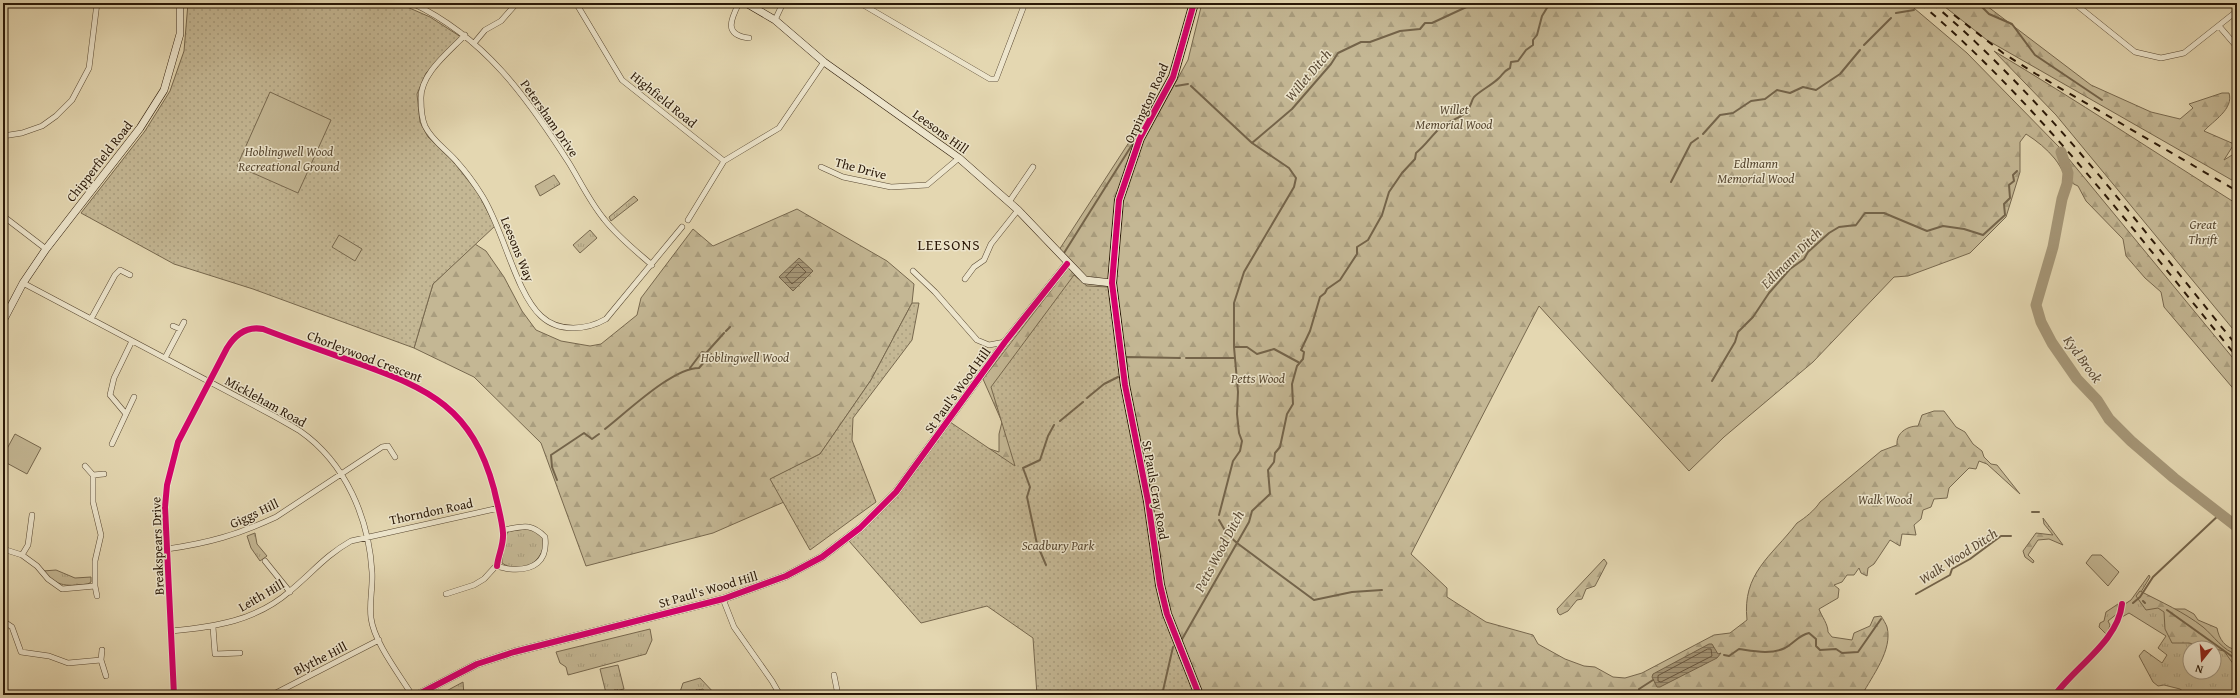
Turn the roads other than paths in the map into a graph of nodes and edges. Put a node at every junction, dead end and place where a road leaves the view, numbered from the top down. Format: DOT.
graph roads {
  1 [pos="97,3"];
  2 [pos="180,3"];
  3 [pos="412,3"];
  4 [pos="576,3"];
  5 [pos="739,3"];
  6 [pos="746,3"];
  7 [pos="783,3"];
  8 [pos="860,3"];
  9 [pos="1025,3"];
  10 [pos="1194,3"];
  11 [pos="2074,3"];
  12 [pos="515,5"];
  13 [pos="2237,11"];
  14 [pos="775,20"];
  15 [pos="2219,26"];
  16 [pos="465,35"];
  17 [pos="749,38"];
  18 [pos="475,42"];
  19 [pos="2237,46"];
  20 [pos="824,62"];
  21 [pos="3,136"];
  22 [pos="959,158"];
  23 [pos="724,161"];
  24 [pos="821,167"];
  25 [pos="1033,167"];
  26 [pos="1009,202"];
  27 [pos="1018,210"];
  28 [pos="3,216"];
  29 [pos="688,220"];
  30 [pos="682,227"];
  31 [pos="46,249"];
  32 [pos="1067,264"];
  33 [pos="652,265"];
  34 [pos="913,271"];
  35 [pos="130,275"];
  36 [pos="965,279"];
  37 [pos="23,283"];
  38 [pos="1112,283"];
  39 [pos="5,312"];
  40 [pos="91,319"];
  41 [pos="3,321"];
  42 [pos="184,322"];
  43 [pos="173,326"];
  44 [pos="180,329"];
  45 [pos="132,341"];
  46 [pos="1004,342"];
  47 [pos="165,358"];
  48 [pos="210,382"];
  49 [pos="134,397"];
  50 [pos="126,414"];
  51 [pos="112,444"];
  52 [pos="395,457"];
  53 [pos="85,466"];
  54 [pos="104,474"];
  55 [pos="341,474"];
  56 [pos="93,475"];
  57 [pos="499,508"];
  58 [pos="32,515"];
  59 [pos="503,530"];
  60 [pos="368,536"];
  61 [pos="167,548"];
  62 [pos="3,549"];
  63 [pos="22,555"];
  64 [pos="265,561"];
  65 [pos="498,566"];
  66 [pos="95,586"];
  67 [pos="290,592"];
  68 [pos="446,594"];
  69 [pos="97,596"];
  70 [pos="724,599"];
  71 [pos="2122,604"];
  72 [pos="3,621"];
  73 [pos="213,627"];
  74 [pos="171,631"];
  75 [pos="379,640"];
  76 [pos="102,650"];
  77 [pos="240,653"];
  78 [pos="101,660"];
  79 [pos="834,675"];
  80 [pos="106,676"];
  81 [pos="174,695"];
  82 [pos="272,695"];
  83 [pos="412,695"];
  84 [pos="417,695"];
  85 [pos="780,695"];
  86 [pos="838,695"];
  87 [pos="1199,695"];
  88 [pos="2055,695"];
  1 -- 21 [label="street"];
  2 -- 31 [label="street, Chipperfield Road"];
  3 -- 16 [label="street, Petersham Drive"];
  4 -- 23 [label="street, Highfield Road"];
  5 -- 17 [label="street"];
  6 -- 14 [label="street, Leesons Hill"];
  7 -- 14 [label="street"];
  8 -- 9 [label="street"];
  10 -- 38 [label="main road, Orpington Road"];
  11 -- 15 [label="street"];
  12 -- 18 [label="street"];
  13 -- 15 [label="street"];
  14 -- 20 [label="street, Leesons Hill"];
  15 -- 19 [label="street"];
  16 -- 18 [label="street, Petersham Drive"];
  16 -- 33 [label="street, Leesons Way"];
  18 -- 33 [label="street, Petersham Drive"];
  20 -- 22 [label="street, Leesons Hill"];
  20 -- 23 [label="street"];
  22 -- 24 [label="street, The Drive"];
  22 -- 26 [label="street, Leesons Hill"];
  23 -- 29 [label="street"];
  25 -- 26 [label="street"];
  26 -- 27 [label="street, Leesons Hill"];
  27 -- 32 [label="street, Leesons Hill"];
  27 -- 36 [label="street"];
  28 -- 31 [label="street"];
  30 -- 33 [label="street, Leesons Way"];
  31 -- 37 [label="street, Chipperfield Road"];
  32 -- 38 [label="street, Leesons Hill"];
  32 -- 46 [label="street, St Paul's Wood Hill"];
  34 -- 46 [label="street"];
  35 -- 40 [label="street"];
  37 -- 39 [label="street, Chipperfield Road"];
  37 -- 40 [label="street, Mickleham Road"];
  38 -- 87 [label="main road, St Pauls Cray Road"];
  39 -- 41 [label="street, Chipperfield Road"];
  40 -- 45 [label="street, Mickleham Road"];
  42 -- 44 [label="street"];
  43 -- 44 [label="street"];
  44 -- 47 [label="street"];
  45 -- 47 [label="street, Mickleham Road"];
  45 -- 50 [label="street"];
  46 -- 70 [label="street, St Paul's Wood Hill"];
  47 -- 48 [label="street, Mickleham Road"];
  48 -- 55 [label="street, Mickleham Road"];
  48 -- 57 [label="street, Chorleywood Crescent"];
  48 -- 61 [label="street, Breakspears Drive"];
  49 -- 50 [label="street"];
  50 -- 51 [label="street"];
  52 -- 55 [label="street, Giggs Hill"];
  53 -- 56 [label="street"];
  54 -- 56 [label="street"];
  55 -- 60 [label="street, Mickleham Road"];
  55 -- 61 [label="street, Giggs Hill"];
  56 -- 66 [label="street"];
  57 -- 59 [label="street, Chorleywood Crescent"];
  57 -- 60 [label="street, Thorndon Road"];
  58 -- 63 [label="street"];
  59 -- 65 [label="street"];
  59 -- 65 [label="street"];
  60 -- 67 [label="street, Leith Hill"];
  60 -- 75 [label="street, Mickleham Road"];
  61 -- 74 [label="street, Breakspears Drive"];
  62 -- 63 [label="street"];
  63 -- 66 [label="street"];
  64 -- 67 [label="street"];
  65 -- 68 [label="street"];
  66 -- 69 [label="street"];
  67 -- 73 [label="street, Leith Hill"];
  70 -- 84 [label="street, St Paul's Wood Hill"];
  70 -- 85 [label="street"];
  71 -- 88 [label="street"];
  72 -- 78 [label="street"];
  73 -- 74 [label="street, Leith Hill"];
  73 -- 77 [label="street"];
  74 -- 81 [label="street, Breakspears Drive"];
  75 -- 82 [label="street, Blythe Hill"];
  75 -- 83 [label="street, Mickleham Road"];
  76 -- 78 [label="street"];
  78 -- 80 [label="street"];
  79 -- 86 [label="street"];
}
